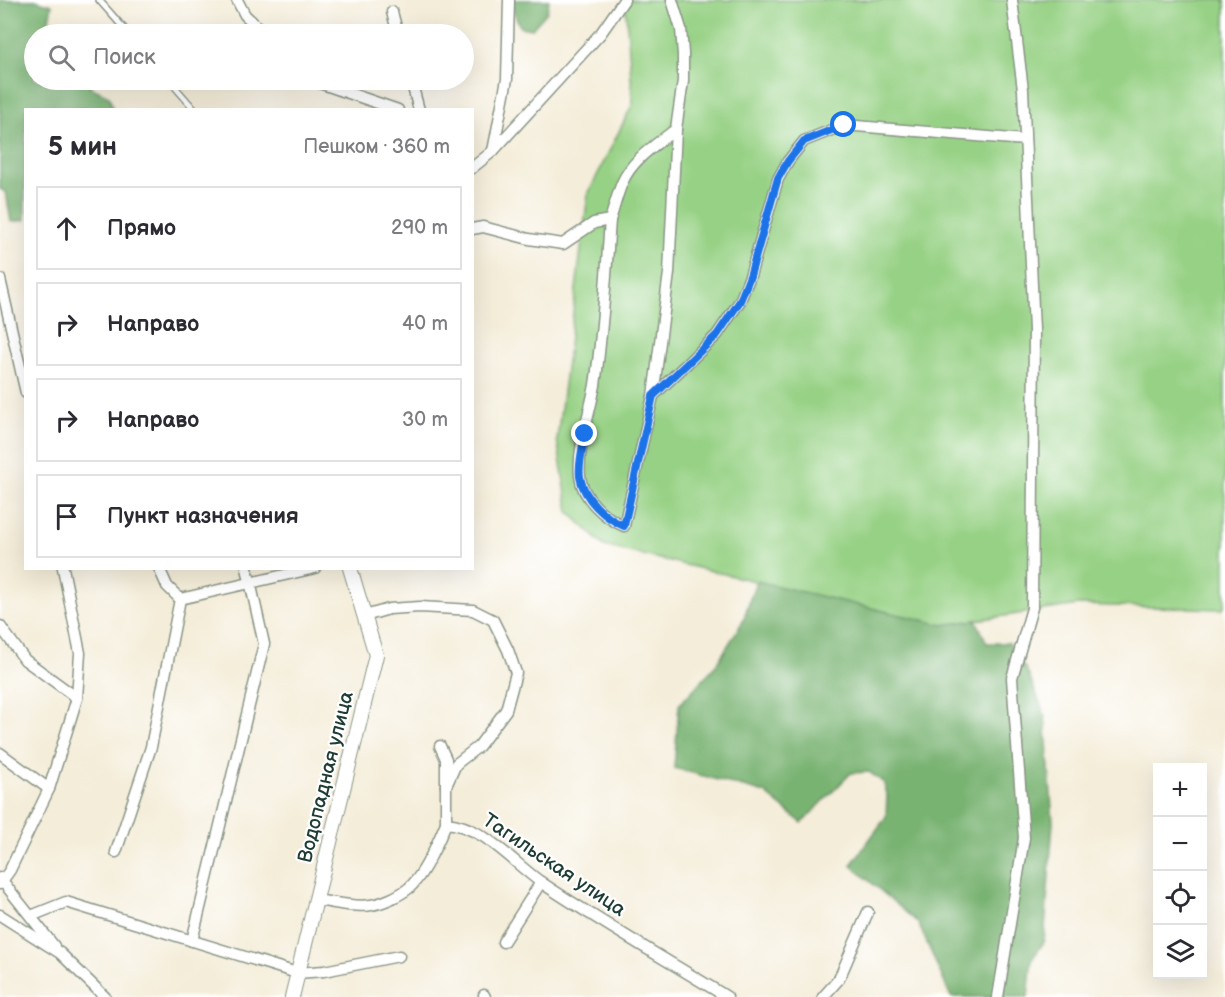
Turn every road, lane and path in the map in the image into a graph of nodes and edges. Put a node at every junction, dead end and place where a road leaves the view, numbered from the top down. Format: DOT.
graph roads {
  1 [pos="99,0"];
  2 [pos="237,0"];
  3 [pos="509,0"];
  4 [pos="624,0"];
  5 [pos="672,0"];
  6 [pos="1012,0"];
  7 [pos="392,12"];
  8 [pos="120,24"];
  9 [pos="254,24"];
  10 [pos="395,24"];
  11 [pos="178,90"];
  12 [pos="340,90"];
  13 [pos="414,90"];
  14 [pos="193,108"];
  15 [pos="392,108"];
  16 [pos="419,108"];
  17 [pos="676,129"];
  18 [pos="1025,140"];
  19 [pos="493,151"];
  20 [pos="474,166"];
  21 [pos="610,220"];
  22 [pos="474,229"];
  23 [pos="0,279"];
  24 [pos="24,384"];
  25 [pos="653,396"];
  26 [pos="63,570"];
  27 [pos="160,570"];
  28 [pos="248,570"];
  29 [pos="306,570"];
  30 [pos="351,570"];
  31 [pos="251,583"];
  32 [pos="180,598"];
  33 [pos="365,616"];
  34 [pos="0,626"];
  35 [pos="76,698"];
  36 [pos="440,746"];
  37 [pos="0,753"];
  38 [pos="446,786"];
  39 [pos="49,789"];
  40 [pos="446,823"];
  41 [pos="116,852"];
  42 [pos="1,880"];
  43 [pos="541,882"];
  44 [pos="315,900"];
  45 [pos="868,912"];
  46 [pos="0,915"];
  47 [pos="31,916"];
  48 [pos="192,941"];
  49 [pos="503,942"];
  50 [pos="60,953"];
  51 [pos="399,956"];
  52 [pos="297,973"];
  53 [pos="105,997"];
  54 [pos="292,997"];
  55 [pos="727,997"];
  56 [pos="823,997"];
  57 [pos="998,997"];
  1 -- 8 [label="lane"];
  2 -- 9 [label="street"];
  3 -- 19 [label="street"];
  4 -- 19 [label="street"];
  5 -- 17 [label="street"];
  6 -- 18 [label="street"];
  7 -- 10 [label="street"];
  11 -- 14 [label="lane"];
  12 -- 15 [label="street"];
  13 -- 16 [label="street"];
  17 -- 21 [label="street"];
  17 -- 25 [label="street"];
  18 -- 25 [label="street"];
  18 -- 57 [label="street"];
  19 -- 20 [label="street"];
  21 -- 22 [label="street"];
  21 -- 25 [label="street"];
  23 -- 24 [label="street"];
  26 -- 35 [label="street"];
  27 -- 32 [label="street"];
  28 -- 31 [label="street"];
  29 -- 31 [label="street"];
  30 -- 33 [label="street, Водопадная улица"];
  31 -- 32 [label="street"];
  31 -- 48 [label="street"];
  32 -- 41 [label="street"];
  33 -- 38 [label="street"];
  33 -- 44 [label="street, Водопадная улица"];
  34 -- 35 [label="street"];
  35 -- 39 [label="street"];
  36 -- 38 [label="street"];
  37 -- 39 [label="street"];
  38 -- 40 [label="street"];
  39 -- 42 [label="street"];
  40 -- 43 [label="street, Тагильская улица"];
  40 -- 44 [label="street"];
  42 -- 47 [label="street"];
  43 -- 49 [label="street"];
  43 -- 55 [label="street, Тагильская улица"];
  44 -- 52 [label="street, Водопадная улица"];
  45 -- 56 [label="street"];
  46 -- 50 [label="street"];
  47 -- 48 [label="street"];
  47 -- 50 [label="street"];
  48 -- 52 [label="street"];
  50 -- 53 [label="street"];
  51 -- 52 [label="street"];
  52 -- 54 [label="street, Водопадная улица"];
}
